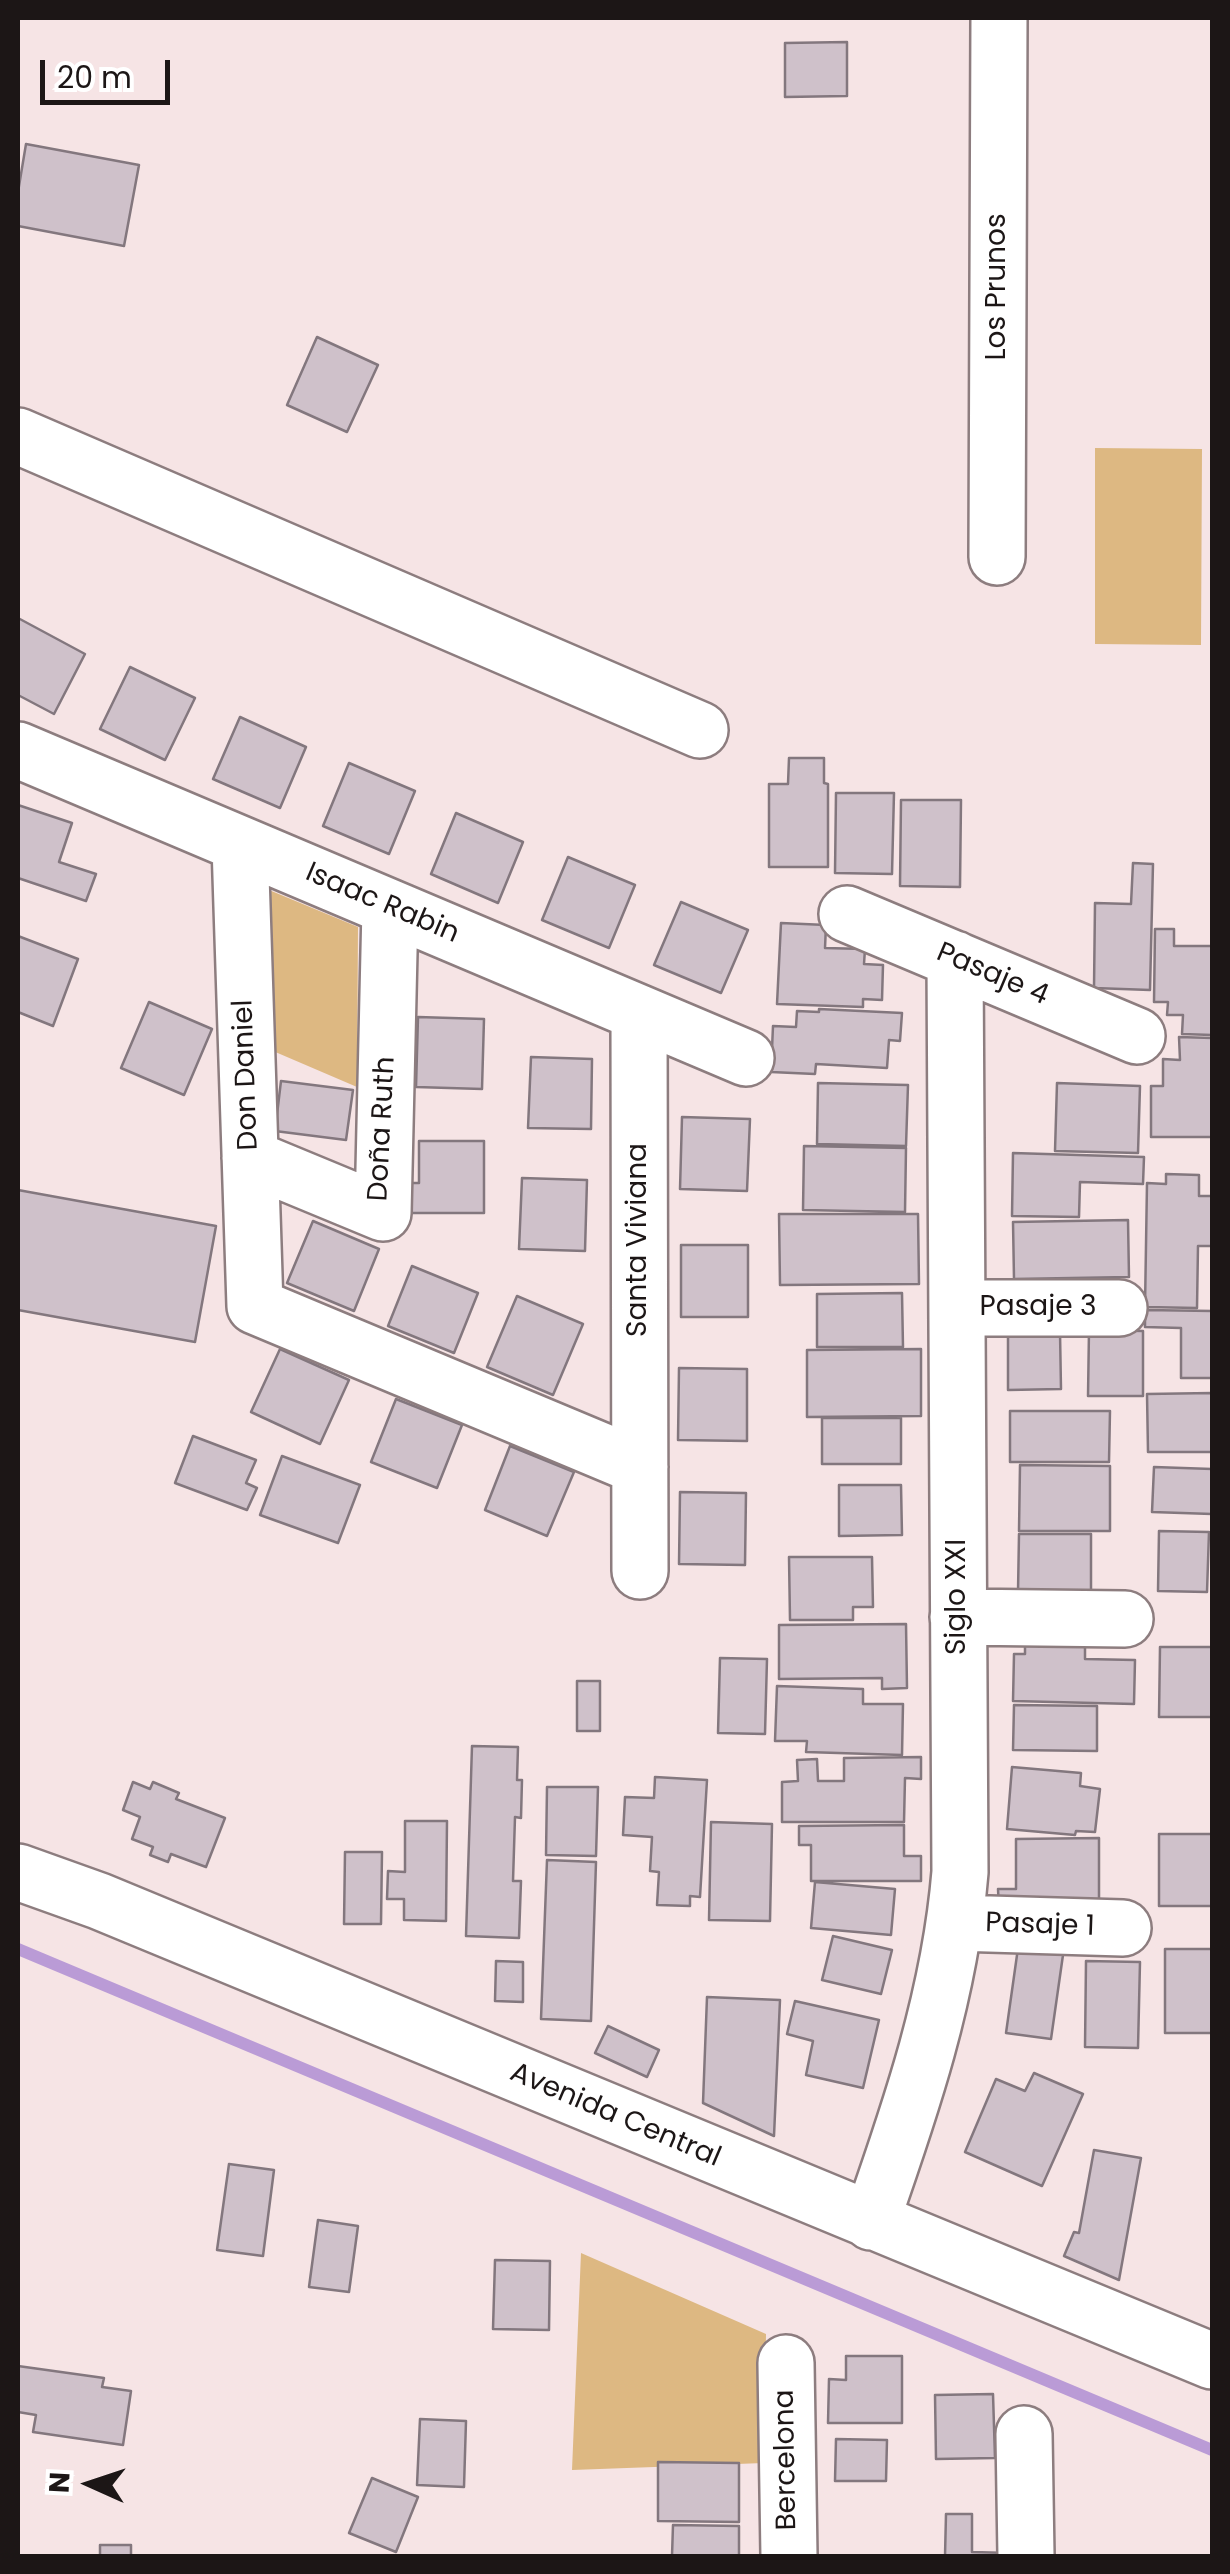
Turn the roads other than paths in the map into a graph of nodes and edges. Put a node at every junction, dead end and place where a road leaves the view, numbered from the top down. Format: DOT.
graph roads {
  1 [pos="998,18"];
  2 [pos="18,436"];
  3 [pos="996,557"];
  4 [pos="700,730"];
  5 [pos="18,750"];
  6 [pos="240,845"];
  7 [pos="390,908"];
  8 [pos="847,914"];
  9 [pos="955,959"];
  10 [pos="639,1012"];
  11 [pos="1137,1036"];
  12 [pos="746,1058"];
  13 [pos="250,1158"];
  14 [pos="956,1308"];
  15 [pos="1118,1308"];
  16 [pos="640,1468"];
  17 [pos="640,1571"];
  18 [pos="958,1617"];
  19 [pos="1124,1619"];
  20 [pos="18,1872"];
  21 [pos="956,1923"];
  22 [pos="1124,1928"];
  23 [pos="871,2222"];
  24 [pos="1212,2360"];
  25 [pos="786,2363"];
  26 [pos="1024,2434"];
  27 [pos="788,2556"];
  28 [pos="1026,2556"];
  1 -- 3 [label="street, Los Prunos"];
  2 -- 4 [label="street"];
  5 -- 6 [label="street, Isaac Rabin"];
  6 -- 7 [label="street, Isaac Rabin"];
  6 -- 13 [label="street, Don Daniel"];
  7 -- 10 [label="street, Isaac Rabin"];
  7 -- 13 [label="street, Doña Ruth"];
  8 -- 9 [label="street, Pasaje 4"];
  9 -- 11 [label="street, Pasaje 4"];
  9 -- 14 [label="street, Siglo XXI"];
  10 -- 12 [label="street, Isaac Rabin"];
  10 -- 16 [label="street, Santa Viviana"];
  13 -- 16 [label="street, Don Daniel"];
  14 -- 15 [label="street, Pasaje 3"];
  14 -- 18 [label="street, Siglo XXI"];
  16 -- 17 [label="street, Santa Viviana"];
  18 -- 19 [label="street"];
  18 -- 21 [label="street, Siglo XXI"];
  20 -- 23 [label="street, Avenida Central"];
  21 -- 22 [label="street, Pasaje 1"];
  21 -- 23 [label="street, Siglo XXI"];
  23 -- 24 [label="street, Avenida Central"];
  25 -- 27 [label="street, Bercelona"];
  26 -- 28 [label="street"];
}
